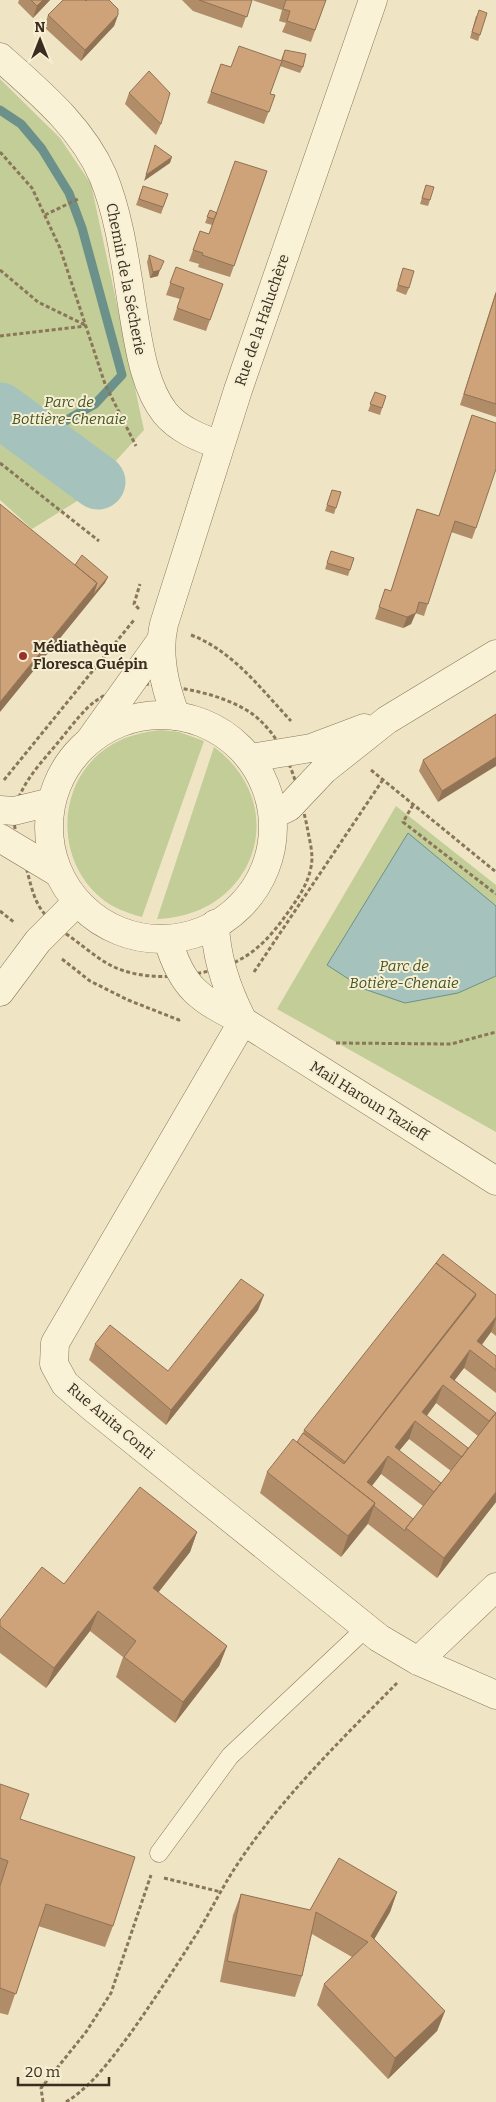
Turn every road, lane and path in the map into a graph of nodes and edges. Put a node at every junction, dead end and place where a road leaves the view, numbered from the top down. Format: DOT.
graph roads {
  1 [pos="373,0"];
  2 [pos="0,57"];
  3 [pos="0,152"];
  4 [pos="88,194"];
  5 [pos="45,215"];
  6 [pos="0,270"];
  7 [pos="86,326"];
  8 [pos="0,336"];
  9 [pos="220,445"];
  10 [pos="136,446"];
  11 [pos="0,464"];
  12 [pos="99,541"];
  13 [pos="140,584"];
  14 [pos="155,626"];
  15 [pos="496,654"];
  16 [pos="166,686"];
  17 [pos="128,687"];
  18 [pos="176,716"];
  19 [pos="387,720"];
  20 [pos="296,727"];
  21 [pos="90,740"];
  22 [pos="284,752"];
  23 [pos="250,758"];
  24 [pos="0,784"];
  25 [pos="300,795"];
  26 [pos="51,802"];
  27 [pos="412,805"];
  28 [pos="7,811"];
  29 [pos="273,815"];
  30 [pos="10,844"];
  31 [pos="55,871"];
  32 [pos="496,872"];
  33 [pos="496,894"];
  34 [pos="76,903"];
  35 [pos="216,924"];
  36 [pos="54,925"];
  37 [pos="168,940"];
  38 [pos="183,975"];
  39 [pos="226,978"];
  40 [pos="0,992"];
  41 [pos="243,1021"];
  42 [pos="496,1032"];
  43 [pos="328,1043"];
  44 [pos="496,1181"];
  45 [pos="496,1587"];
  46 [pos="366,1628"];
  47 [pos="418,1661"];
  48 [pos="496,1695"];
  49 [pos="158,1853"];
  50 [pos="151,1874"];
  51 [pos="221,1892"];
  52 [pos="43,2102"];
  53 [pos="66,2102"];
  1 -- 9 [label="street, Rue de la Haluchère"];
  2 -- 9 [label="street, Chemin de la Sécherie"];
  3 -- 5 [label="path"];
  4 -- 5 [label="path"];
  5 -- 7 [label="path"];
  6 -- 7 [label="path"];
  7 -- 8 [label="path"];
  7 -- 10 [label="path"];
  9 -- 14 [label="street, Rue de la Haluchère"];
  11 -- 12 [label="path"];
  13 -- 14 [label="path"];
  14 -- 16 [label="street, Rue de la Haluchère"];
  14 -- 17 [label="street, Rue de la Haluchère"];
  14 -- 20 [label="path"];
  14 -- 24 [label="path"];
  15 -- 19 [label="street"];
  16 -- 17 [label="path"];
  16 -- 18 [label="street, Rue de la Haluchère"];
  16 -- 22 [label="path"];
  17 -- 21 [label="street, Rue de la Haluchère"];
  17 -- 28 [label="path"];
  18 -- 21 [label="street"];
  18 -- 23 [label="street"];
  19 -- 22 [label="street"];
  19 -- 25 [label="street"];
  21 -- 26 [label="street"];
  22 -- 23 [label="street"];
  22 -- 25 [label="path"];
  23 -- 29 [label="street"];
  25 -- 29 [label="street"];
  25 -- 39 [label="path"];
  26 -- 28 [label="street"];
  26 -- 31 [label="street"];
  27 -- 32 [label="path"];
  27 -- 33 [label="path"];
  27 -- 39 [label="path"];
  28 -- 30 [label="path"];
  29 -- 35 [label="street"];
  30 -- 31 [label="street"];
  30 -- 36 [label="path"];
  31 -- 34 [label="street"];
  34 -- 36 [label="street"];
  34 -- 37 [label="street"];
  35 -- 37 [label="street"];
  35 -- 39 [label="street"];
  36 -- 38 [label="path"];
  36 -- 40 [label="street"];
  37 -- 38 [label="street, Mail Haroun Tazieff"];
  38 -- 39 [label="path"];
  38 -- 41 [label="street, Mail Haroun Tazieff"];
  39 -- 41 [label="street"];
  41 -- 44 [label="street, Mail Haroun Tazieff"];
  41 -- 46 [label="street, Rue Anita Conti"];
  42 -- 43 [label="path"];
  45 -- 47 [label="street"];
  46 -- 47 [label="street, Rue Anita Conti"];
  46 -- 49 [label="lane"];
  47 -- 48 [label="street, Rue Anita Conti"];
  47 -- 51 [label="path"];
  49 -- 50 [label="path"];
  50 -- 51 [label="path"];
  50 -- 52 [label="path"];
  51 -- 53 [label="path"];
}
